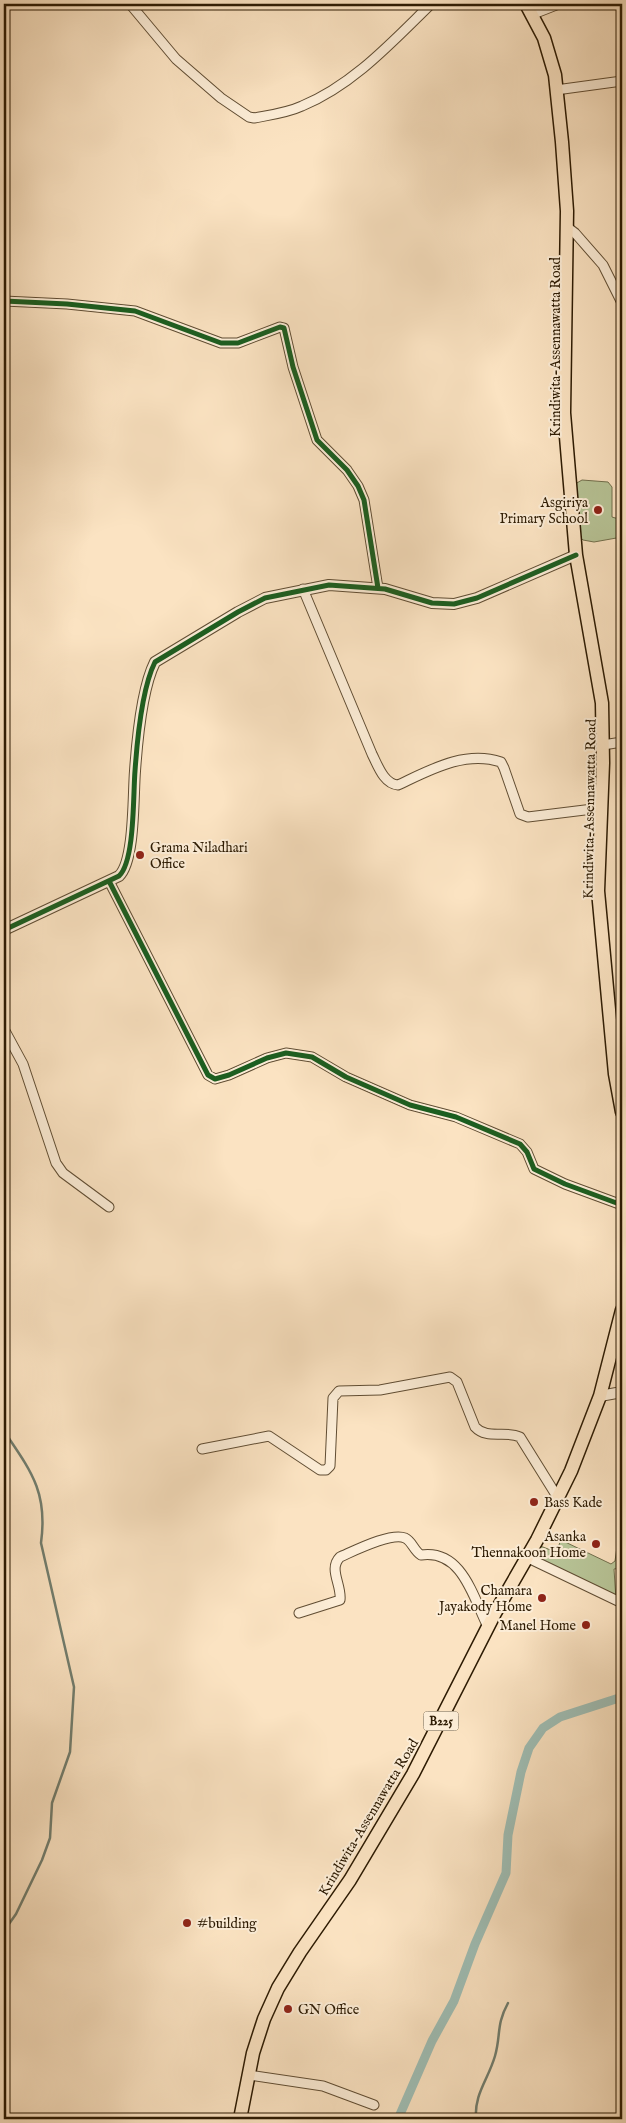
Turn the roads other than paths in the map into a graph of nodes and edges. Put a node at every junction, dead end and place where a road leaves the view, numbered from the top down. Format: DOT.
graph roads {
  1 [pos="130,4"];
  2 [pos="431,4"];
  3 [pos="559,4"];
  4 [pos="528,9"];
  5 [pos="622,81"];
  6 [pos="556,90"];
  7 [pos="567,227"];
  8 [pos="4,301"];
  9 [pos="622,303"];
  10 [pos="576,555"];
  11 [pos="378,588"];
  12 [pos="303,589"];
  13 [pos="622,742"];
  14 [pos="603,745"];
  15 [pos="601,808"];
  16 [pos="110,881"];
  17 [pos="4,930"];
  18 [pos="4,1029"];
  19 [pos="622,1112"];
  20 [pos="622,1205"];
  21 [pos="109,1207"];
  22 [pos="622,1310"];
  23 [pos="622,1392"];
  24 [pos="600,1396"];
  25 [pos="202,1449"];
  26 [pos="558,1498"];
  27 [pos="526,1557"];
  28 [pos="622,1603"];
  29 [pos="299,1613"];
  30 [pos="488,1627"];
  31 [pos="249,2075"];
  32 [pos="374,2105"];
  33 [pos="240,2119"];
  1 -- 2 [label="street"];
  3 -- 4 [label="street"];
  4 -- 6 [label="main road, Krindiwita-Assennawatta Road"];
  5 -- 6 [label="street"];
  6 -- 7 [label="main road, Krindiwita-Assennawatta Road"];
  7 -- 9 [label="street"];
  7 -- 10 [label="main road, Krindiwita-Assennawatta Road"];
  8 -- 11 [label="street"];
  10 -- 11 [label="street"];
  10 -- 14 [label="main road, Krindiwita-Assennawatta Road"];
  11 -- 12 [label="street"];
  12 -- 15 [label="street"];
  12 -- 16 [label="street"];
  13 -- 14 [label="street"];
  14 -- 15 [label="main road, Krindiwita-Assennawatta Road"];
  15 -- 19 [label="main road, Krindiwita-Assennawatta Road"];
  16 -- 17 [label="street"];
  16 -- 20 [label="street"];
  18 -- 21 [label="street"];
  22 -- 24 [label="main road, Krindiwita-Assennawatta Road / B225"];
  23 -- 24 [label="street"];
  24 -- 26 [label="main road, Krindiwita-Assennawatta Road / B225"];
  25 -- 26 [label="street"];
  26 -- 27 [label="main road, Krindiwita-Assennawatta Road / B225"];
  27 -- 28 [label="street"];
  27 -- 30 [label="main road, Krindiwita-Assennawatta Road / B225"];
  29 -- 30 [label="street"];
  30 -- 31 [label="main road, Krindiwita-Assennawatta Road / B225"];
  31 -- 32 [label="street"];
  31 -- 33 [label="main road, Krindiwita-Assennawatta Road / B225"];
}
